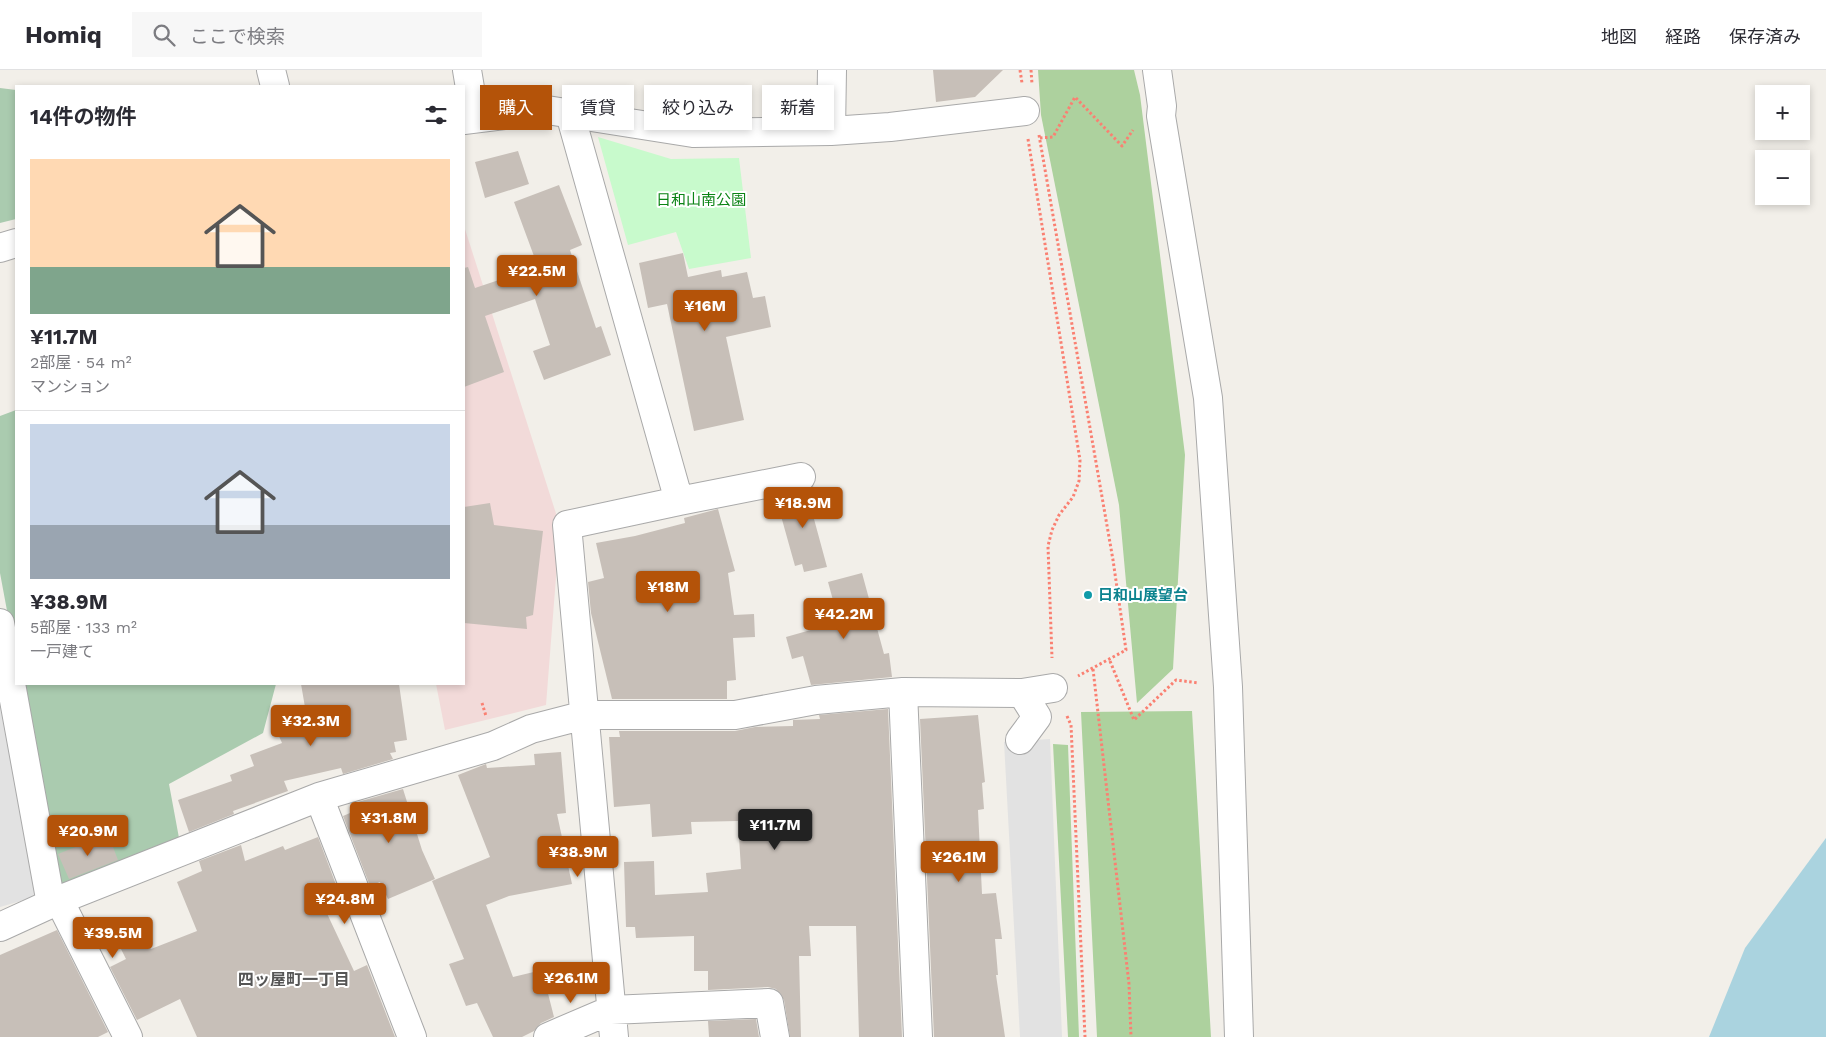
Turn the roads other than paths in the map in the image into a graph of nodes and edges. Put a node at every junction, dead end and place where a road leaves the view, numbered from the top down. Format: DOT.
graph roads {
  1 [pos="271,70"];
  2 [pos="467,70"];
  3 [pos="832,70"];
  4 [pos="1157,70"];
  5 [pos="275,85"];
  6 [pos="1032,110"];
  7 [pos="562,113"];
  8 [pos="469,119"];
  9 [pos="634,124"];
  10 [pos="574,130"];
  11 [pos="831,131"];
  12 [pos="15,243"];
  13 [pos="0,248"];
  14 [pos="800,477"];
  15 [pos="678,502"];
  16 [pos="0,623"];
  17 [pos="1054,688"];
  18 [pos="903,692"];
  19 [pos="1022,693"];
  20 [pos="585,715"];
  21 [pos="1020,740"];
  22 [pos="319,797"];
  23 [pos="55,902"];
  24 [pos="0,927"];
  25 [pos="611,1010"];
  26 [pos="128,1037"];
  27 [pos="412,1037"];
  28 [pos="548,1037"];
  29 [pos="614,1037"];
  30 [pos="775,1037"];
  31 [pos="918,1037"];
  32 [pos="1239,1037"];
  1 -- 5 [label="street"];
  2 -- 8 [label="street"];
  3 -- 11 [label="street"];
  4 -- 32 [label="street"];
  6 -- 11 [label="street"];
  7 -- 8 [label="street"];
  9 -- 11 [label="street"];
  10 -- 15 [label="street"];
  12 -- 13 [label="street"];
  14 -- 15 [label="street"];
  15 -- 20 [label="street"];
  16 -- 23 [label="street"];
  17 -- 19 [label="street"];
  18 -- 19 [label="street"];
  18 -- 20 [label="street"];
  18 -- 31 [label="street"];
  19 -- 21 [label="street"];
  20 -- 22 [label="street"];
  20 -- 25 [label="street"];
  22 -- 23 [label="street"];
  22 -- 27 [label="street"];
  23 -- 24 [label="street"];
  23 -- 26 [label="street"];
  25 -- 28 [label="street"];
  25 -- 29 [label="street"];
  25 -- 30 [label="street"];
}
